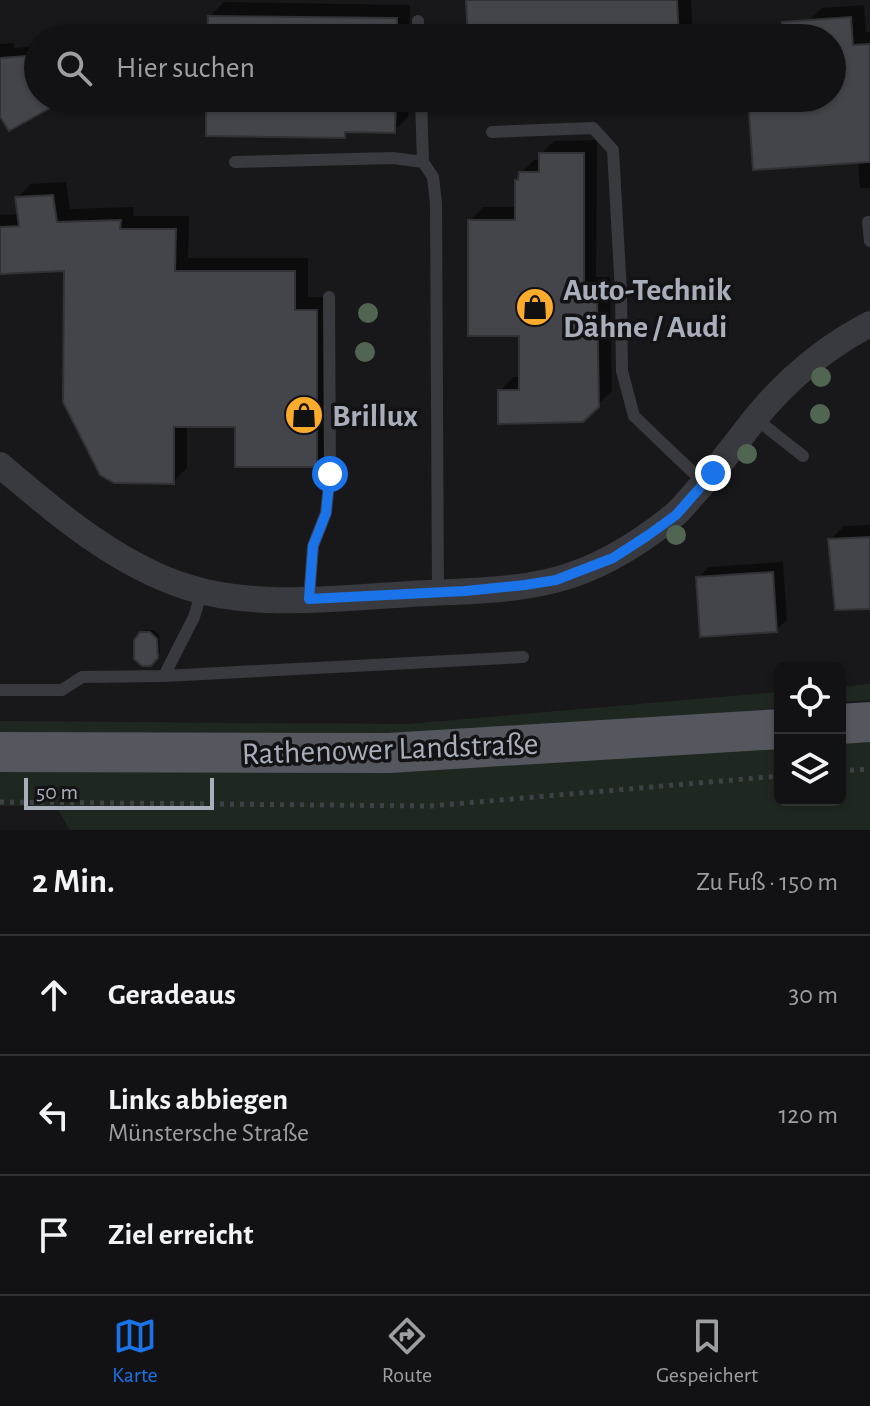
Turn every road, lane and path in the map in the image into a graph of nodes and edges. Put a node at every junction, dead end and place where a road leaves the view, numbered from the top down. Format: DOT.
graph roads {
  1 [pos="421,112"];
  2 [pos="492,132"];
  3 [pos="235,162"];
  4 [pos="423,162"];
  5 [pos="868,222"];
  6 [pos="870,241"];
  7 [pos="329,297"];
  8 [pos="870,324"];
  9 [pos="755,418"];
  10 [pos="803,456"];
  11 [pos="0,465"];
  12 [pos="704,483"];
  13 [pos="202,591"];
  14 [pos="438,592"];
  15 [pos="309,599"];
  16 [pos="523,657"];
  17 [pos="164,676"];
  18 [pos="0,690"];
  19 [pos="870,722"];
  20 [pos="846,724"];
  21 [pos="774,729"];
  22 [pos="0,752"];
  23 [pos="870,769"];
  24 [pos="846,771"];
  25 [pos="774,777"];
  26 [pos="0,802"];
  1 -- 4 [label="lane"];
  2 -- 12 [label="lane"];
  3 -- 4 [label="lane"];
  4 -- 14 [label="lane"];
  5 -- 6 [label="lane"];
  7 -- 15 [label="lane"];
  8 -- 9 [label="street"];
  9 -- 10 [label="lane"];
  9 -- 12 [label="street"];
  11 -- 13 [label="street"];
  12 -- 14 [label="street"];
  13 -- 15 [label="street"];
  13 -- 17 [label="lane"];
  14 -- 15 [label="street"];
  16 -- 17 [label="lane"];
  17 -- 18 [label="lane"];
  19 -- 20 [label="main road"];
  21 -- 22 [label="main road, Rathenower Landstraße"];
  23 -- 24 [label="path"];
  25 -- 26 [label="path"];
}
